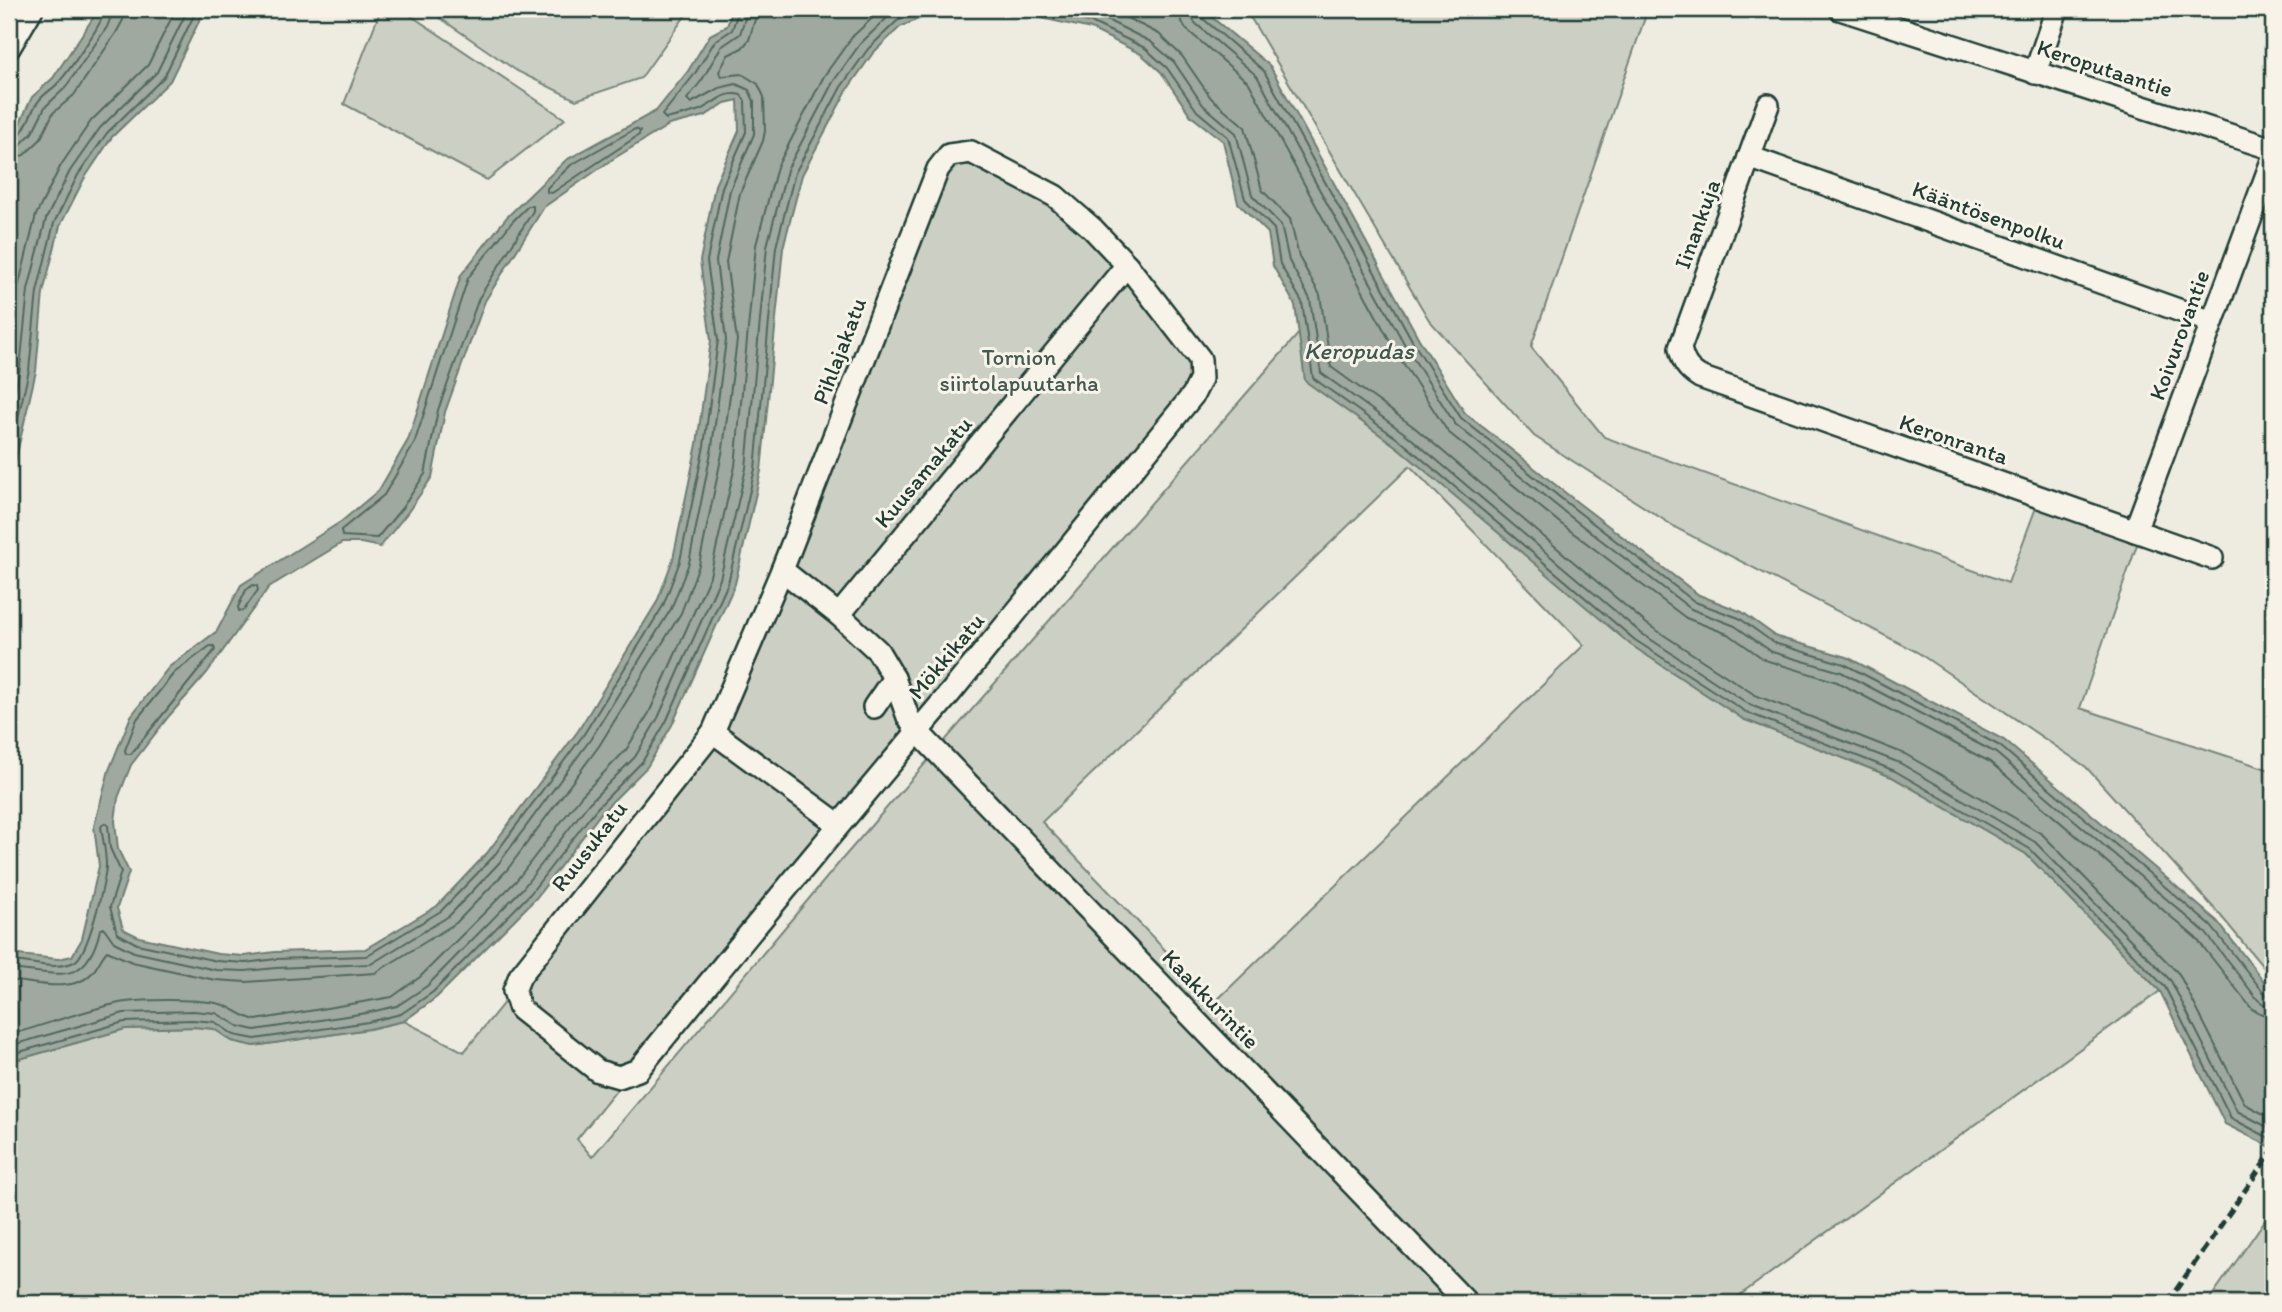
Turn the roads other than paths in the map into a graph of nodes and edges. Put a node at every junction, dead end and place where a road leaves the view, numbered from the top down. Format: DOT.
graph roads {
  1 [pos="32,9"];
  2 [pos="1840,9"];
  3 [pos="2057,9"];
  4 [pos="9,48"];
  5 [pos="2035,73"];
  6 [pos="1768,104"];
  7 [pos="2273,149"];
  8 [pos="1749,157"];
  9 [pos="2273,158"];
  10 [pos="1127,265"];
  11 [pos="2212,322"];
  12 [pos="1683,362"];
  13 [pos="2135,531"];
  14 [pos="2212,558"];
  15 [pos="782,570"];
  16 [pos="839,615"];
  17 [pos="894,678"];
  18 [pos="874,707"];
  19 [pos="918,731"];
  20 [pos="713,732"];
  21 [pos="838,824"];
  22 [pos="638,1070"];
  23 [pos="1467,1303"];
  1 -- 4 [label="street"];
  2 -- 5 [label="street, Keroputaantie"];
  3 -- 5 [label="street"];
  5 -- 7 [label="street, Keroputaantie"];
  6 -- 8 [label="street, Iinankuja"];
  8 -- 11 [label="street, Kääntösenpolku"];
  8 -- 12 [label="street, Iinankuja"];
  9 -- 11 [label="street, Koivurovantie"];
  10 -- 15 [label="street, Pihlajakatu"];
  10 -- 16 [label="street, Kuusamakatu"];
  10 -- 19 [label="street, Mökkikatu"];
  11 -- 13 [label="street, Koivurovantie"];
  12 -- 13 [label="street, Keronranta"];
  13 -- 14 [label="street, Keronranta"];
  15 -- 16 [label="street"];
  15 -- 20 [label="street"];
  16 -- 17 [label="street"];
  17 -- 18 [label="street"];
  17 -- 19 [label="street"];
  19 -- 21 [label="street, Mökkikatu"];
  19 -- 23 [label="street, Kaakkurintie"];
  20 -- 21 [label="street"];
  20 -- 22 [label="street, Ruusukatu"];
  21 -- 22 [label="street, Mökkikatu"];
}
